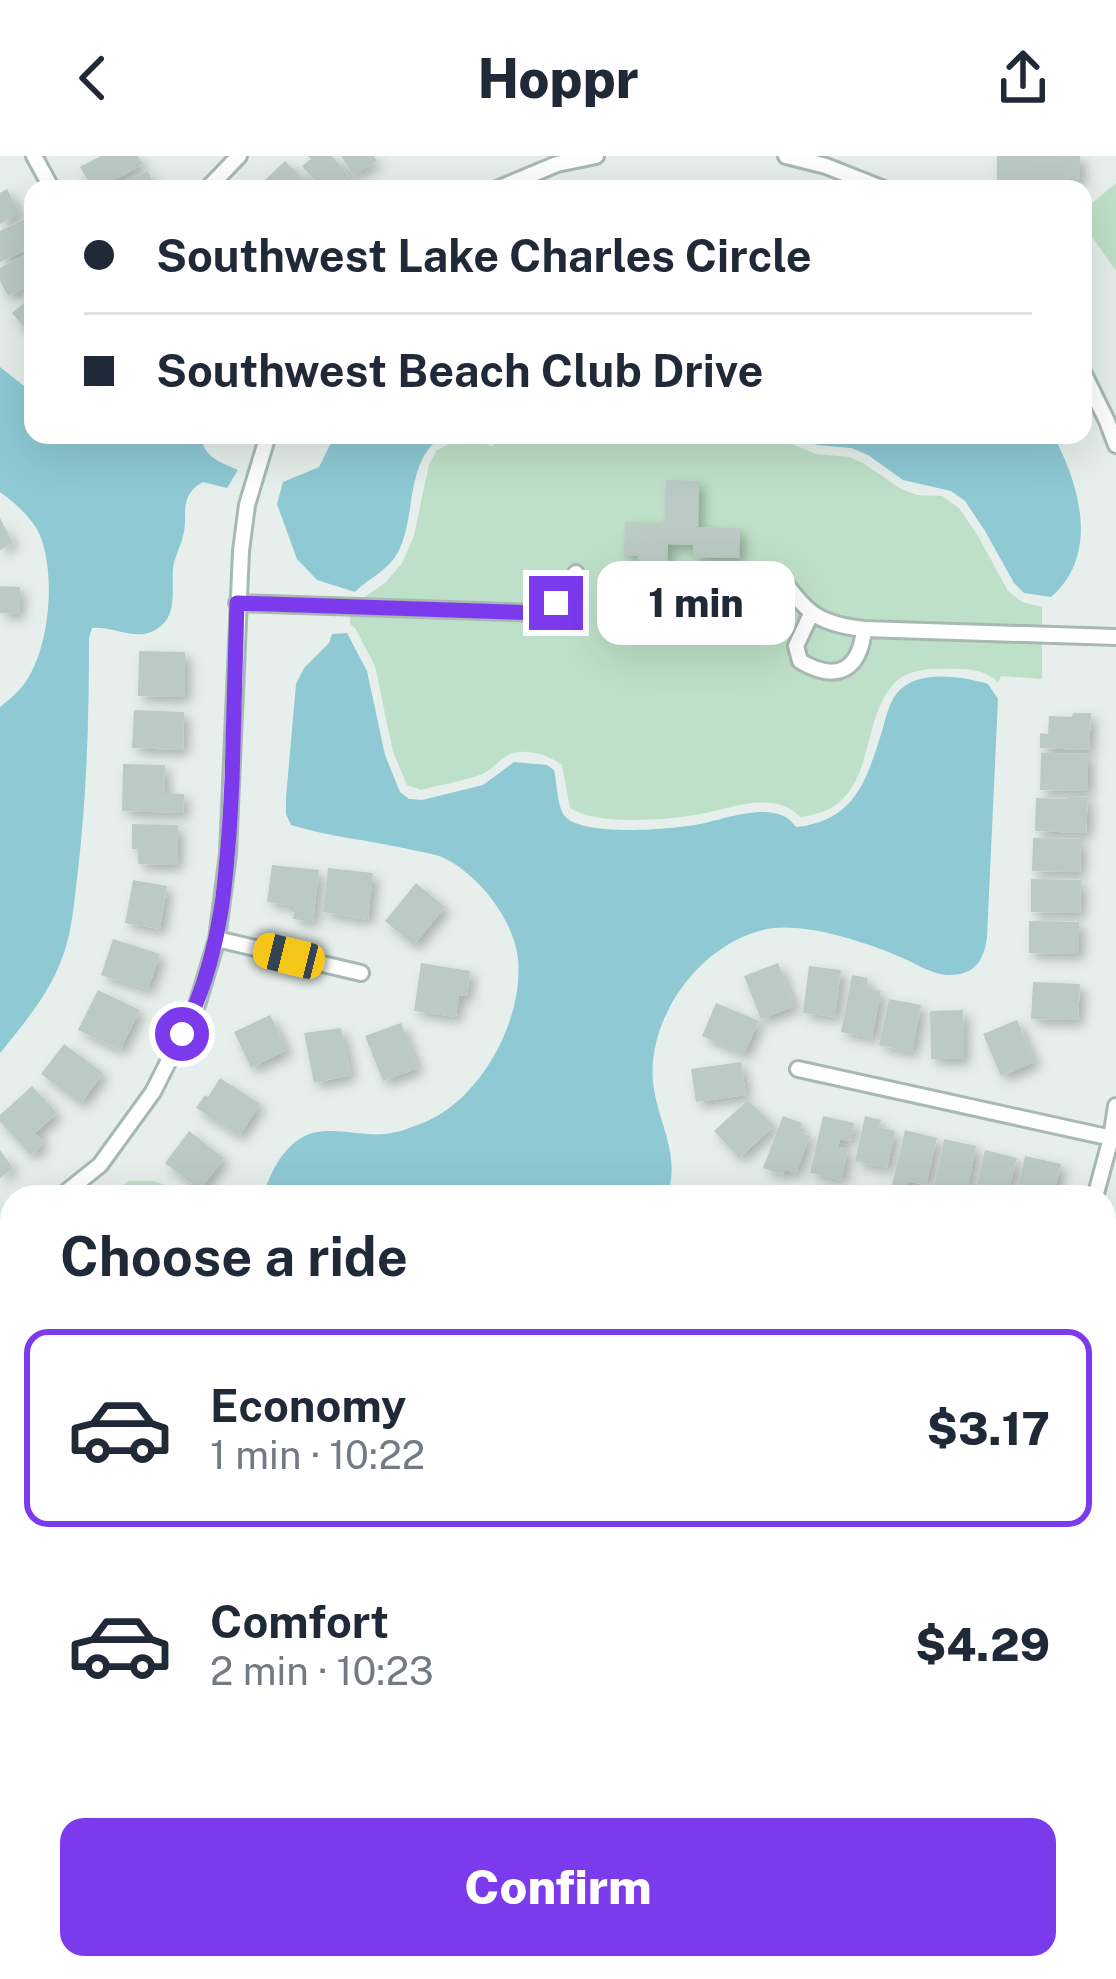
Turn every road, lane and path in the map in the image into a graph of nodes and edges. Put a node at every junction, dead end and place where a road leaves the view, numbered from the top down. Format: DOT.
graph roads {
  1 [pos="239,156"];
  2 [pos="596,156"];
  3 [pos="786,156"];
  4 [pos="216,180"];
  5 [pos="519,180"];
  6 [pos="861,180"];
  7 [pos="1092,390"];
  8 [pos="265,444"];
  9 [pos="1116,445"];
  10 [pos="576,573"];
  11 [pos="783,580"];
  12 [pos="237,603"];
  13 [pos="812,614"];
  14 [pos="865,629"];
  15 [pos="1116,637"];
  16 [pos="217,939"];
  17 [pos="361,973"];
  18 [pos="798,1069"];
  19 [pos="1116,1106"];
  20 [pos="1114,1139"];
  21 [pos="75,1185"];
  22 [pos="1099,1185"];
  1 -- 4 [label="street"];
  2 -- 5 [label="street"];
  3 -- 6 [label="street"];
  7 -- 9 [label="street"];
  8 -- 12 [label="street"];
  10 -- 12 [label="street"];
  11 -- 13 [label="street"];
  12 -- 16 [label="street"];
  13 -- 14 [label="street"];
  13 -- 14 [label="street"];
  14 -- 15 [label="street"];
  16 -- 17 [label="street"];
  16 -- 21 [label="street"];
  18 -- 20 [label="street"];
  19 -- 20 [label="street"];
  20 -- 22 [label="street"];
}
